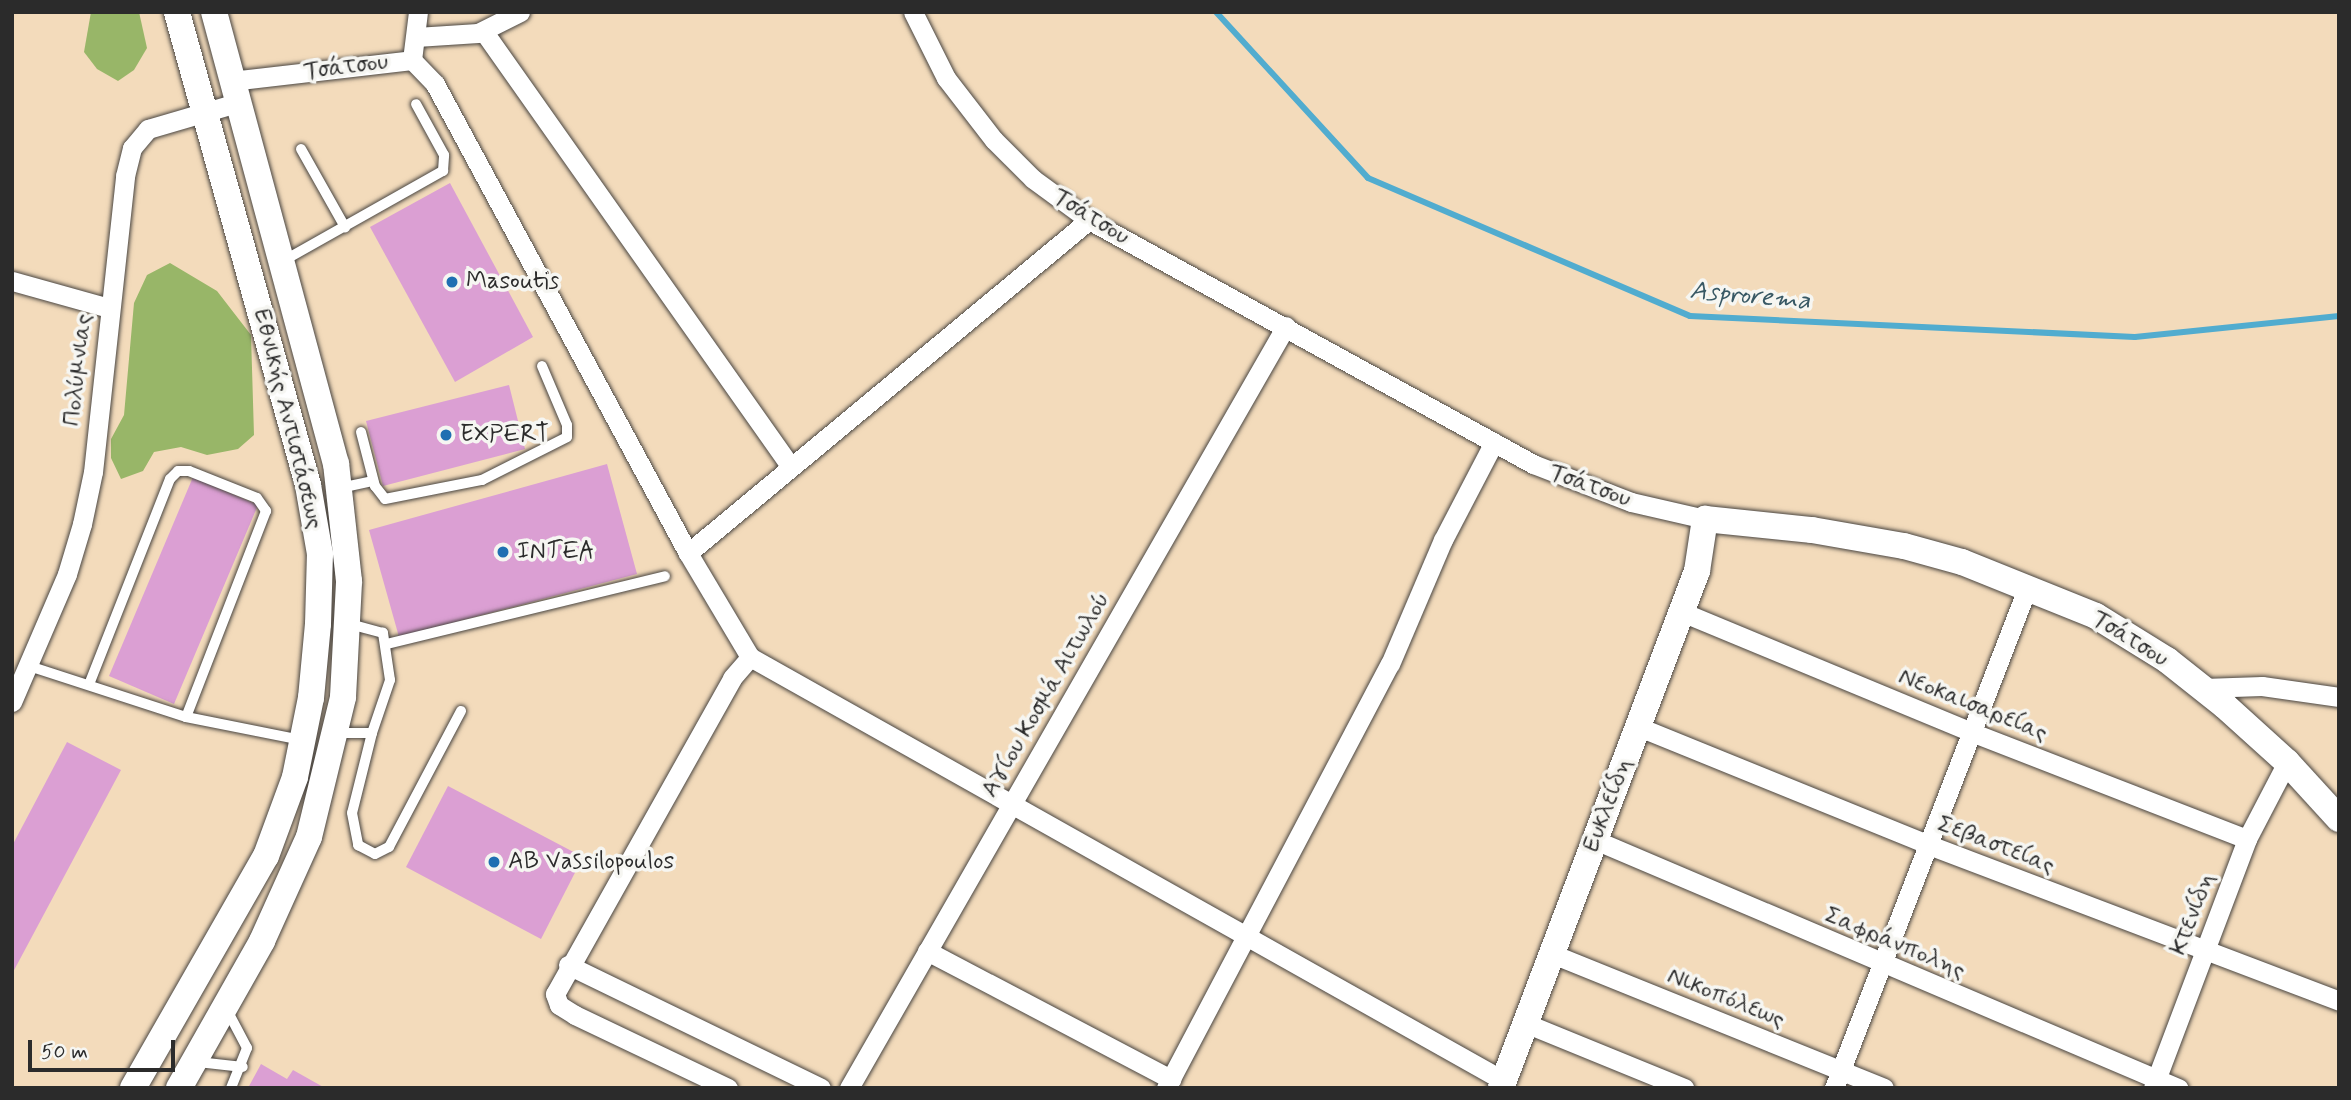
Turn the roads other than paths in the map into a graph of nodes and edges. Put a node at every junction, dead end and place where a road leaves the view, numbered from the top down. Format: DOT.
graph roads {
  1 [pos="177,12"];
  2 [pos="214,12"];
  3 [pos="418,12"];
  4 [pos="520,12"];
  5 [pos="913,12"];
  6 [pos="484,32"];
  7 [pos="416,37"];
  8 [pos="412,60"];
  9 [pos="234,92"];
  10 [pos="416,104"];
  11 [pos="206,112"];
  12 [pos="301,149"];
  13 [pos="1089,220"];
  14 [pos="345,227"];
  15 [pos="280,263"];
  16 [pos="12,281"];
  17 [pos="109,308"];
  18 [pos="1286,326"];
  19 [pos="542,366"];
  20 [pos="361,432"];
  21 [pos="1494,442"];
  22 [pos="791,467"];
  23 [pos="373,481"];
  24 [pos="339,488"];
  25 [pos="1705,519"];
  26 [pos="688,553"];
  27 [pos="665,576"];
  28 [pos="2028,586"];
  29 [pos="1682,612"];
  30 [pos="348,624"];
  31 [pos="387,644"];
  32 [pos="750,657"];
  33 [pos="21,673"];
  34 [pos="90,682"];
  35 [pos="2203,688"];
  36 [pos="2339,697"];
  37 [pos="12,702"];
  38 [pos="461,711"];
  39 [pos="186,717"];
  40 [pos="1639,727"];
  41 [pos="1971,732"];
  42 [pos="336,733"];
  43 [pos="372,733"];
  44 [pos="303,740"];
  45 [pos="2287,762"];
  46 [pos="1011,806"];
  47 [pos="2339,819"];
  48 [pos="2247,839"];
  49 [pos="1595,840"];
  50 [pos="1929,845"];
  51 [pos="1246,937"];
  52 [pos="928,951"];
  53 [pos="2205,951"];
  54 [pos="1550,953"];
  55 [pos="1882,964"];
  56 [pos="568,965"];
  57 [pos="2339,1001"];
  58 [pos="225,1008"];
  59 [pos="1525,1023"];
  60 [pos="194,1061"];
  61 [pos="243,1067"];
  62 [pos="1837,1079"];
  63 [pos="1169,1083"];
  64 [pos="1503,1084"];
  65 [pos="2154,1084"];
  66 [pos="133,1088"];
  67 [pos="179,1088"];
  68 [pos="231,1088"];
  69 [pos="729,1088"];
  70 [pos="821,1088"];
  71 [pos="849,1088"];
  72 [pos="1684,1088"];
  73 [pos="1884,1088"];
  74 [pos="2178,1088"];
  1 -- 11 [label="main road, Εθνικής Αντιστάσεως"];
  2 -- 9 [label="main road, Εθνικής Αντιστάσεως"];
  3 -- 7 [label="street, Τσάτσου"];
  4 -- 6 [label="street"];
  5 -- 13 [label="street, Τσάτσου"];
  6 -- 7 [label="street"];
  6 -- 22 [label="street"];
  7 -- 8 [label="street, Τσάτσου"];
  8 -- 9 [label="street, Τσάτσου"];
  8 -- 26 [label="street"];
  9 -- 11 [label="street, Πολύμνιας"];
  9 -- 15 [label="main road, Εθνικής Αντιστάσεως"];
  10 -- 14 [label="lane"];
  11 -- 17 [label="street, Πολύμνιας"];
  11 -- 44 [label="main road, Εθνικής Αντιστάσεως"];
  12 -- 14 [label="lane"];
  13 -- 18 [label="street, Τσάτσου"];
  13 -- 22 [label="street"];
  14 -- 15 [label="lane"];
  15 -- 24 [label="main road, Εθνικής Αντιστάσεως"];
  16 -- 17 [label="street"];
  17 -- 33 [label="street, Πολύμνιας"];
  18 -- 21 [label="street, Τσάτσου"];
  18 -- 46 [label="street, Αγίου Κοσμά Αιτωλού"];
  19 -- 23 [label="lane"];
  20 -- 23 [label="lane"];
  21 -- 25 [label="street, Τσάτσου"];
  21 -- 51 [label="street"];
  22 -- 26 [label="street"];
  23 -- 24 [label="lane"];
  24 -- 30 [label="main road, Εθνικής Αντιστάσεως"];
  25 -- 28 [label="main road, Τσάτσου"];
  25 -- 29 [label="main road, Ευκλείδη"];
  26 -- 32 [label="street"];
  27 -- 31 [label="lane"];
  28 -- 35 [label="main road, Τσάτσου"];
  28 -- 41 [label="street"];
  29 -- 40 [label="main road, Ευκλείδη"];
  29 -- 41 [label="street, Νεοκαισαρείας"];
  30 -- 31 [label="lane"];
  30 -- 42 [label="main road, Εθνικής Αντιστάσεως"];
  31 -- 43 [label="lane"];
  32 -- 46 [label="street"];
  32 -- 56 [label="street"];
  33 -- 34 [label="lane"];
  33 -- 37 [label="street, Πολύμνιας"];
  34 -- 39 [label="lane"];
  34 -- 39 [label="lane"];
  35 -- 36 [label="street"];
  35 -- 45 [label="main road, Τσάτσου"];
  38 -- 43 [label="lane"];
  39 -- 44 [label="lane"];
  40 -- 49 [label="main road, Ευκλείδη"];
  40 -- 50 [label="street, Σεβαστείας"];
  41 -- 48 [label="street, Νεοκαισαρείας"];
  41 -- 50 [label="street"];
  42 -- 43 [label="lane"];
  42 -- 58 [label="main road, Εθνικής Αντιστάσεως"];
  44 -- 66 [label="main road, Εθνικής Αντιστάσεως"];
  45 -- 47 [label="main road, Τσάτσου"];
  45 -- 48 [label="street, Κτενίδη"];
  46 -- 51 [label="street"];
  46 -- 52 [label="street, Αγίου Κοσμά Αιτωλού"];
  48 -- 53 [label="street, Κτενίδη"];
  49 -- 54 [label="main road, Ευκλείδη"];
  49 -- 55 [label="street, Σαφράνπολης"];
  50 -- 53 [label="street, Σεβαστείας"];
  50 -- 55 [label="street"];
  51 -- 63 [label="street"];
  51 -- 64 [label="street"];
  52 -- 63 [label="street"];
  52 -- 71 [label="street, Αγίου Κοσμά Αιτωλού"];
  53 -- 57 [label="street, Σεβαστείας"];
  53 -- 65 [label="street, Κτενίδη"];
  54 -- 59 [label="main road, Ευκλείδη"];
  54 -- 62 [label="street, Νικοπόλεως"];
  55 -- 62 [label="street"];
  55 -- 65 [label="street, Σαφράνπολης"];
  56 -- 69 [label="street"];
  56 -- 70 [label="street"];
  58 -- 60 [label="main road, Εθνικής Αντιστάσεως"];
  58 -- 61 [label="lane"];
  59 -- 64 [label="main road, Ευκλείδη"];
  59 -- 72 [label="street"];
  60 -- 61 [label="lane"];
  60 -- 67 [label="main road, Εθνικής Αντιστάσεως"];
  61 -- 68 [label="lane"];
  62 -- 73 [label="street, Νικοπόλεως"];
  65 -- 74 [label="street, Σαφράνπολης"];
}
